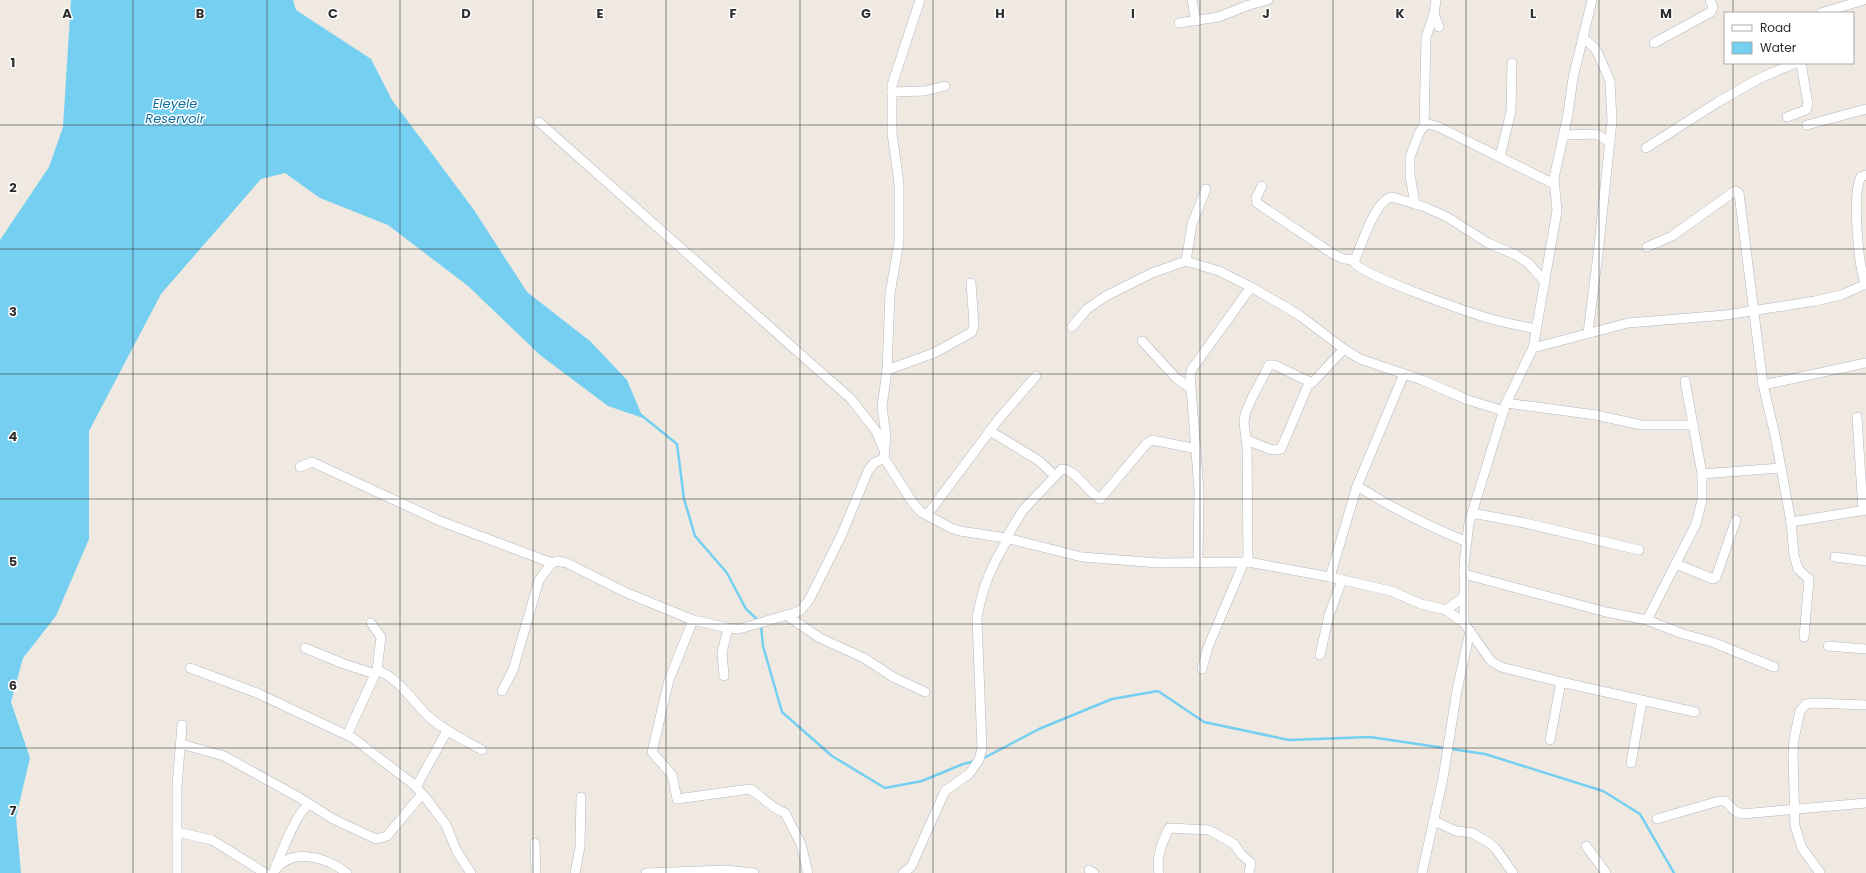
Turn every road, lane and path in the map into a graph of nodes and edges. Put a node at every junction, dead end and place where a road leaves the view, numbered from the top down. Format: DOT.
graph roads {
  1 [pos="920,0"];
  2 [pos="1192,0"];
  3 [pos="1268,0"];
  4 [pos="1436,0"];
  5 [pos="1592,0"];
  6 [pos="1710,0"];
  7 [pos="1864,0"];
  8 [pos="1824,12"];
  9 [pos="1434,14"];
  10 [pos="1196,22"];
  11 [pos="1179,23"];
  12 [pos="1439,27"];
  13 [pos="1583,38"];
  14 [pos="1654,43"];
  15 [pos="1512,63"];
  16 [pos="1794,64"];
  17 [pos="1801,64"];
  18 [pos="945,86"];
  19 [pos="892,92"];
  20 [pos="1866,109"];
  21 [pos="1787,117"];
  22 [pos="1612,121"];
  23 [pos="539,122"];
  24 [pos="1807,125"];
  25 [pos="1424,126"];
  26 [pos="1563,134"];
  27 [pos="1596,134"];
  28 [pos="1610,142"];
  29 [pos="1646,148"];
  30 [pos="1500,157"];
  31 [pos="1556,171"];
  32 [pos="1866,175"];
  33 [pos="1544,179"];
  34 [pos="1554,184"];
  35 [pos="1262,186"];
  36 [pos="1206,189"];
  37 [pos="1415,204"];
  38 [pos="1647,247"];
  39 [pos="1355,260"];
  40 [pos="1186,261"];
  41 [pos="1545,282"];
  42 [pos="971,283"];
  43 [pos="1866,284"];
  44 [pos="1251,287"];
  45 [pos="1753,310"];
  46 [pos="1072,327"];
  47 [pos="1536,329"];
  48 [pos="1588,333"];
  49 [pos="1142,341"];
  50 [pos="1533,348"];
  51 [pos="1344,349"];
  52 [pos="1866,363"];
  53 [pos="886,370"];
  54 [pos="1404,374"];
  55 [pos="1036,376"];
  56 [pos="1685,381"];
  57 [pos="1309,383"];
  58 [pos="1763,385"];
  59 [pos="1190,388"];
  60 [pos="1505,407"];
  61 [pos="1857,417"];
  62 [pos="1693,425"];
  63 [pos="990,431"];
  64 [pos="1863,432"];
  65 [pos="1247,440"];
  66 [pos="1197,449"];
  67 [pos="885,454"];
  68 [pos="300,467"];
  69 [pos="1780,468"];
  70 [pos="1702,474"];
  71 [pos="1054,476"];
  72 [pos="1356,486"];
  73 [pos="1864,510"];
  74 [pos="1472,514"];
  75 [pos="927,515"];
  76 [pos="1736,520"];
  77 [pos="1791,522"];
  78 [pos="1007,539"];
  79 [pos="1467,542"];
  80 [pos="1639,550"];
  81 [pos="1835,557"];
  82 [pos="1866,561"];
  83 [pos="1198,562"];
  84 [pos="1246,562"];
  85 [pos="552,563"];
  86 [pos="1676,564"];
  87 [pos="1464,574"];
  88 [pos="1330,577"];
  89 [pos="1342,580"];
  90 [pos="1464,597"];
  91 [pos="1446,610"];
  92 [pos="786,615"];
  93 [pos="693,620"];
  94 [pos="1647,620"];
  95 [pos="371,623"];
  96 [pos="1467,627"];
  97 [pos="728,628"];
  98 [pos="1804,637"];
  99 [pos="1828,646"];
  100 [pos="306,648"];
  101 [pos="1866,649"];
  102 [pos="1320,654"];
  103 [pos="1774,667"];
  104 [pos="190,668"];
  105 [pos="1202,669"];
  106 [pos="376,672"];
  107 [pos="724,676"];
  108 [pos="1561,682"];
  109 [pos="502,692"];
  110 [pos="924,692"];
  111 [pos="1642,701"];
  112 [pos="1866,705"];
  113 [pos="1695,712"];
  114 [pos="182,725"];
  115 [pos="447,730"];
  116 [pos="347,735"];
  117 [pos="1550,740"];
  118 [pos="180,744"];
  119 [pos="482,750"];
  120 [pos="1631,763"];
  121 [pos="419,790"];
  122 [pos="581,797"];
  123 [pos="1866,803"];
  124 [pos="309,804"];
  125 [pos="1795,809"];
  126 [pos="1657,819"];
  127 [pos="1434,821"];
  128 [pos="177,832"];
  129 [pos="535,843"];
  130 [pos="1586,846"];
  131 [pos="271,872"];
  132 [pos="177,873"];
  133 [pos="347,873"];
  134 [pos="471,873"];
  135 [pos="536,873"];
  136 [pos="575,873"];
  137 [pos="646,873"];
  138 [pos="754,873"];
  139 [pos="808,873"];
  140 [pos="903,873"];
  141 [pos="1159,873"];
  142 [pos="1249,873"];
  143 [pos="1422,873"];
  144 [pos="1513,873"];
  145 [pos="1606,873"];
  146 [pos="1820,873"];
  1 -- 19 [label="street"];
  2 -- 10 [label="street"];
  3 -- 10 [label="street"];
  4 -- 9 [label="street"];
  5 -- 13 [label="street"];
  6 -- 14 [label="street"];
  7 -- 8 [label="street"];
  9 -- 12 [label="street"];
  9 -- 25 [label="street"];
  10 -- 11 [label="street"];
  13 -- 22 [label="street"];
  13 -- 26 [label="street"];
  15 -- 30 [label="street"];
  16 -- 29 [label="street"];
  17 -- 21 [label="street"];
  18 -- 19 [label="street"];
  19 -- 53 [label="street"];
  20 -- 24 [label="street"];
  22 -- 27 [label="street"];
  22 -- 28 [label="street"];
  23 -- 67 [label="street"];
  25 -- 30 [label="street"];
  25 -- 37 [label="street"];
  26 -- 27 [label="street"];
  26 -- 31 [label="street"];
  27 -- 28 [label="street"];
  28 -- 48 [label="street"];
  30 -- 33 [label="street"];
  31 -- 33 [label="street"];
  31 -- 34 [label="street"];
  32 -- 43 [label="street"];
  33 -- 34 [label="street"];
  34 -- 41 [label="street"];
  35 -- 39 [label="street"];
  36 -- 40 [label="street"];
  37 -- 39 [label="street"];
  37 -- 41 [label="street"];
  38 -- 45 [label="street"];
  39 -- 47 [label="street"];
  40 -- 44 [label="street"];
  40 -- 46 [label="street"];
  41 -- 47 [label="street"];
  42 -- 53 [label="street"];
  43 -- 45 [label="street"];
  44 -- 51 [label="street"];
  44 -- 59 [label="street"];
  45 -- 48 [label="street"];
  45 -- 58 [label="street"];
  47 -- 50 [label="street"];
  48 -- 50 [label="street"];
  49 -- 59 [label="street"];
  50 -- 60 [label="street"];
  51 -- 54 [label="street"];
  51 -- 57 [label="street"];
  52 -- 58 [label="street"];
  53 -- 67 [label="street"];
  54 -- 60 [label="street"];
  54 -- 72 [label="street"];
  55 -- 63 [label="street"];
  56 -- 62 [label="street"];
  57 -- 65 [label="street"];
  57 -- 65 [label="street"];
  58 -- 69 [label="street"];
  59 -- 66 [label="street"];
  60 -- 62 [label="street"];
  60 -- 74 [label="street"];
  61 -- 64 [label="street"];
  62 -- 70 [label="street"];
  63 -- 71 [label="street"];
  63 -- 75 [label="street"];
  64 -- 73 [label="street"];
  65 -- 84 [label="street"];
  66 -- 71 [label="street"];
  66 -- 83 [label="street"];
  67 -- 75 [label="street"];
  67 -- 92 [label="street"];
  68 -- 85 [label="street"];
  69 -- 70 [label="street"];
  69 -- 77 [label="street"];
  70 -- 86 [label="street"];
  71 -- 78 [label="street"];
  72 -- 79 [label="street"];
  72 -- 88 [label="street"];
  73 -- 77 [label="street"];
  74 -- 79 [label="street"];
  74 -- 80 [label="street"];
  75 -- 78 [label="street"];
  76 -- 86 [label="street"];
  77 -- 98 [label="street"];
  78 -- 83 [label="street"];
  78 -- 140 [label="street"];
  79 -- 87 [label="street"];
  81 -- 82 [label="street"];
  83 -- 84 [label="street"];
  84 -- 88 [label="street"];
  84 -- 105 [label="street"];
  85 -- 93 [label="street"];
  85 -- 109 [label="street"];
  86 -- 94 [label="street"];
  87 -- 90 [label="street"];
  87 -- 94 [label="street"];
  88 -- 89 [label="street"];
  89 -- 91 [label="street"];
  89 -- 102 [label="street"];
  90 -- 91 [label="street"];
  90 -- 96 [label="street"];
  91 -- 96 [label="street"];
  92 -- 97 [label="street"];
  92 -- 110 [label="street"];
  93 -- 97 [label="street"];
  93 -- 139 [label="street"];
  94 -- 103 [label="street"];
  95 -- 106 [label="street"];
  96 -- 108 [label="street"];
  96 -- 127 [label="street"];
  97 -- 107 [label="street"];
  99 -- 101 [label="street"];
  100 -- 106 [label="street"];
  104 -- 116 [label="street"];
  106 -- 115 [label="street"];
  106 -- 116 [label="street"];
  108 -- 111 [label="street"];
  108 -- 117 [label="street"];
  111 -- 113 [label="street"];
  111 -- 120 [label="street"];
  112 -- 125 [label="street"];
  114 -- 118 [label="street"];
  115 -- 119 [label="street"];
  115 -- 121 [label="street"];
  116 -- 121 [label="street"];
  118 -- 124 [label="street"];
  118 -- 128 [label="street"];
  121 -- 124 [label="street"];
  121 -- 134 [label="street"];
  122 -- 136 [label="street"];
  123 -- 125 [label="street"];
  124 -- 131 [label="street"];
  125 -- 126 [label="street"];
  125 -- 146 [label="street"];
  127 -- 143 [label="street"];
  127 -- 144 [label="street"];
  128 -- 131 [label="street"];
  128 -- 132 [label="street"];
  129 -- 135 [label="street"];
  130 -- 145 [label="street"];
  131 -- 133 [label="street"];
  137 -- 138 [label="street"];
  141 -- 142 [label="street"];
}
